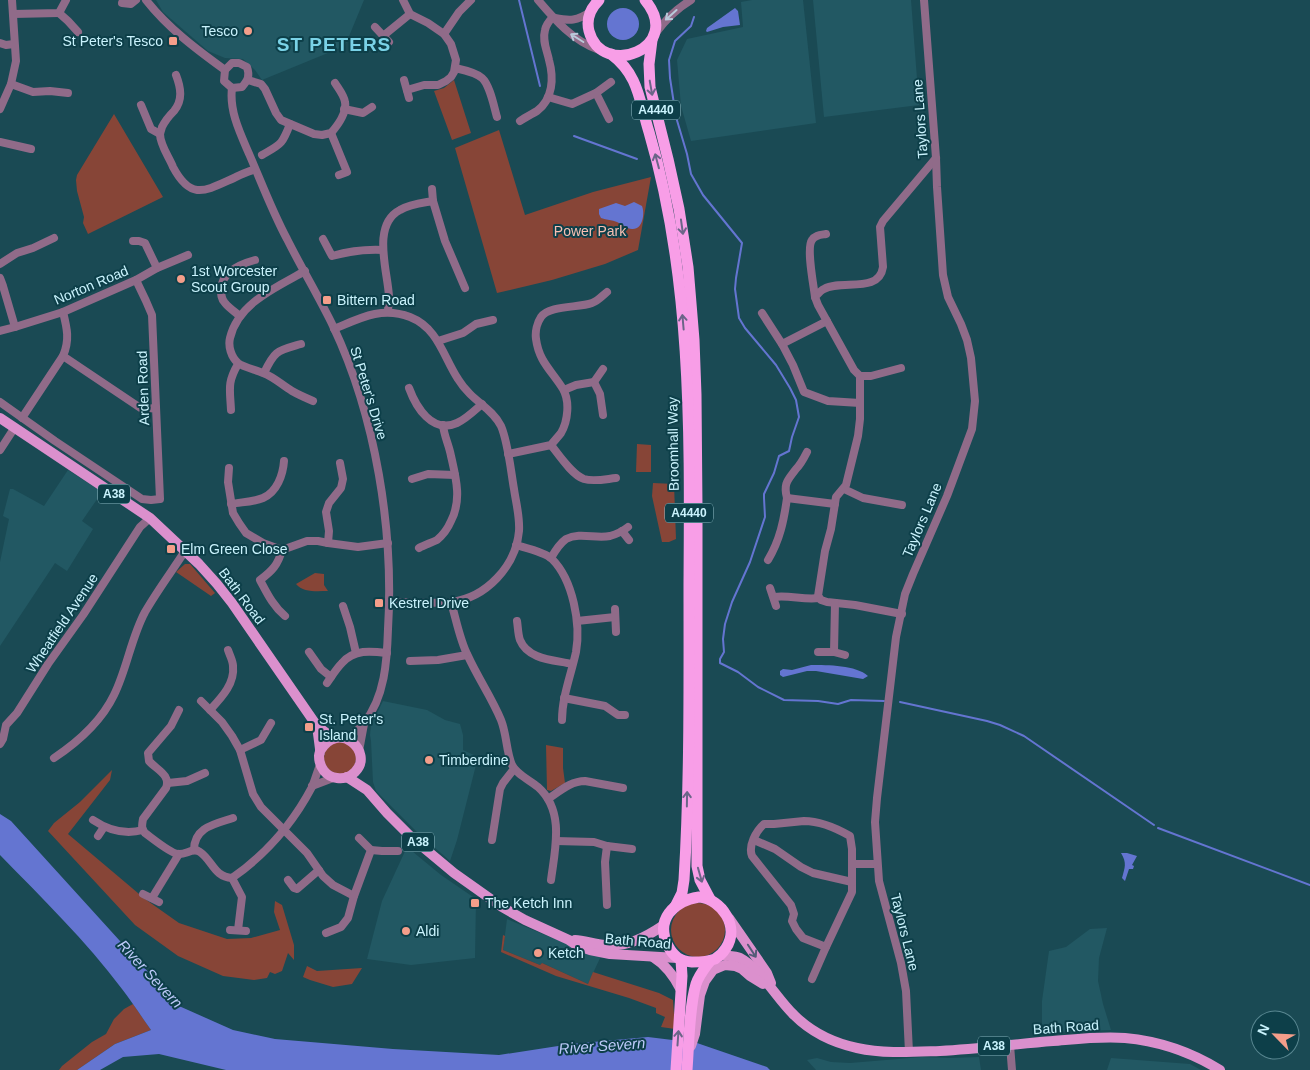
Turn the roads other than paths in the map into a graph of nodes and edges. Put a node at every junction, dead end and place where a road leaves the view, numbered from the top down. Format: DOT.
graph roads {
  1 [pos="12,0"];
  2 [pos="66,0"];
  3 [pos="146,0"];
  4 [pos="403,0"];
  5 [pos="471,0"];
  6 [pos="538,0"];
  7 [pos="645,0"];
  8 [pos="691,0"];
  9 [pos="924,0"];
  10 [pos="122,3"];
  11 [pos="595,4"];
  12 [pos="133,5"];
  13 [pos="59,13"];
  14 [pos="13,14"];
  15 [pos="410,14"];
  16 [pos="554,17"];
  17 [pos="375,27"];
  18 [pos="78,32"];
  19 [pos="444,34"];
  20 [pos="653,37"];
  21 [pos="0,44"];
  22 [pos="14,44"];
  23 [pos="607,53"];
  24 [pos="455,68"];
  25 [pos="224,70"];
  26 [pos="176,75"];
  27 [pos="248,80"];
  28 [pos="404,80"];
  29 [pos="334,82"];
  30 [pos="611,82"];
  31 [pos="11,84"];
  32 [pos="232,88"];
  33 [pos="68,92"];
  34 [pos="596,93"];
  35 [pos="548,97"];
  36 [pos="141,105"];
  37 [pos="372,107"];
  38 [pos="0,109"];
  39 [pos="344,109"];
  40 [pos="497,117"];
  41 [pos="610,119"];
  42 [pos="520,121"];
  43 [pos="290,124"];
  44 [pos="331,133"];
  45 [pos="160,134"];
  46 [pos="0,142"];
  47 [pos="31,149"];
  48 [pos="262,155"];
  49 [pos="936,158"];
  50 [pos="255,169"];
  51 [pos="339,175"];
  52 [pos="432,189"];
  53 [pos="433,201"];
  54 [pos="826,234"];
  55 [pos="54,238"];
  56 [pos="323,239"];
  57 [pos="133,241"];
  58 [pos="383,250"];
  59 [pos="188,255"];
  60 [pos="254,260"];
  61 [pos="0,264"];
  62 [pos="157,268"];
  63 [pos="305,271"];
  64 [pos="0,278"];
  65 [pos="136,280"];
  66 [pos="465,288"];
  67 [pos="607,292"];
  68 [pos="815,297"];
  69 [pos="601,298"];
  70 [pos="608,303"];
  71 [pos="63,312"];
  72 [pos="388,312"];
  73 [pos="762,313"];
  74 [pos="240,316"];
  75 [pos="493,320"];
  76 [pos="827,321"];
  77 [pos="15,327"];
  78 [pos="334,329"];
  79 [pos="0,331"];
  80 [pos="438,341"];
  81 [pos="301,344"];
  82 [pos="782,344"];
  83 [pos="63,356"];
  84 [pos="238,364"];
  85 [pos="603,368"];
  86 [pos="901,368"];
  87 [pos="264,373"];
  88 [pos="860,376"];
  89 [pos="594,382"];
  90 [pos="408,388"];
  91 [pos="564,390"];
  92 [pos="313,401"];
  93 [pos="0,402"];
  94 [pos="860,403"];
  95 [pos="482,404"];
  96 [pos="156,408"];
  97 [pos="231,410"];
  98 [pos="422,414"];
  99 [pos="603,415"];
  100 [pos="0,418"];
  101 [pos="22,418"];
  102 [pos="416,420"];
  103 [pos="444,426"];
  104 [pos="15,427"];
  105 [pos="551,445"];
  106 [pos="0,450"];
  107 [pos="807,452"];
  108 [pos="508,454"];
  109 [pos="284,461"];
  110 [pos="340,463"];
  111 [pos="229,468"];
  112 [pos="455,475"];
  113 [pos="412,478"];
  114 [pos="616,478"];
  115 [pos="844,489"];
  116 [pos="788,498"];
  117 [pos="231,504"];
  118 [pos="835,504"];
  119 [pos="902,505"];
  120 [pos="150,518"];
  121 [pos="420,537"];
  122 [pos="629,540"];
  123 [pos="388,542"];
  124 [pos="328,543"];
  125 [pos="516,545"];
  126 [pos="282,550"];
  127 [pos="185,551"];
  128 [pos="551,558"];
  129 [pos="768,560"];
  130 [pos="254,573"];
  131 [pos="260,580"];
  132 [pos="770,588"];
  133 [pos="774,597"];
  134 [pos="819,598"];
  135 [pos="390,602"];
  136 [pos="451,602"];
  137 [pos="834,603"];
  138 [pos="343,606"];
  139 [pos="776,606"];
  140 [pos="902,614"];
  141 [pos="285,616"];
  142 [pos="577,621"];
  143 [pos="508,629"];
  144 [pos="616,632"];
  145 [pos="228,650"];
  146 [pos="309,652"];
  147 [pos="818,652"];
  148 [pos="834,652"];
  149 [pos="356,653"];
  150 [pos="387,653"];
  151 [pos="467,655"];
  152 [pos="845,655"];
  153 [pos="410,661"];
  154 [pos="572,664"];
  155 [pos="564,698"];
  156 [pos="202,700"];
  157 [pos="179,710"];
  158 [pos="210,710"];
  159 [pos="619,718"];
  160 [pos="562,720"];
  161 [pos="174,722"];
  162 [pos="271,723"];
  163 [pos="364,724"];
  164 [pos="317,726"];
  165 [pos="181,727"];
  166 [pos="333,738"];
  167 [pos="348,738"];
  168 [pos="0,744"];
  169 [pos="240,750"];
  170 [pos="320,751"];
  171 [pos="360,751"];
  172 [pos="54,758"];
  173 [pos="320,765"];
  174 [pos="359,766"];
  175 [pos="514,768"];
  176 [pos="200,772"];
  177 [pos="347,777"];
  178 [pos="333,778"];
  179 [pos="168,783"];
  180 [pos="312,786"];
  181 [pos="623,788"];
  182 [pos="367,790"];
  183 [pos="548,798"];
  184 [pos="233,818"];
  185 [pos="93,820"];
  186 [pos="104,827"];
  187 [pos="143,830"];
  188 [pos="284,830"];
  189 [pos="98,836"];
  190 [pos="359,838"];
  191 [pos="492,840"];
  192 [pos="556,840"];
  193 [pos="754,840"];
  194 [pos="607,846"];
  195 [pos="632,849"];
  196 [pos="194,850"];
  197 [pos="371,850"];
  198 [pos="398,851"];
  199 [pos="179,854"];
  200 [pos="852,864"];
  201 [pos="877,864"];
  202 [pos="318,870"];
  203 [pos="232,878"];
  204 [pos="288,880"];
  205 [pos="551,880"];
  206 [pos="852,882"];
  207 [pos="298,889"];
  208 [pos="143,894"];
  209 [pos="354,896"];
  210 [pos="152,898"];
  211 [pos="300,898"];
  212 [pos="710,899"];
  213 [pos="159,902"];
  214 [pos="607,905"];
  215 [pos="675,907"];
  216 [pos="727,915"];
  217 [pos="664,925"];
  218 [pos="341,928"];
  219 [pos="246,931"];
  220 [pos="326,933"];
  221 [pos="346,935"];
  222 [pos="569,940"];
  223 [pos="826,947"];
  224 [pos="721,955"];
  225 [pos="653,957"];
  226 [pos="679,959"];
  227 [pos="710,961"];
  228 [pos="812,979"];
  229 [pos="773,989"];
  230 [pos="682,990"];
  231 [pos="694,1016"];
  232 [pos="1010,1045"];
  233 [pos="909,1052"];
  234 [pos="676,1070"];
  235 [pos="687,1070"];
  236 [pos="1012,1070"];
  237 [pos="1220,1070"];
  1 -- 14 [label="street"];
  2 -- 13 [label="street"];
  3 -- 25 [label="street, St Peter's Drive"];
  4 -- 15 [label="street"];
  5 -- 19 [label="street"];
  6 -- 16 [label="street"];
  7 -- 20 [label="highway, Broomhall Way"];
  8 -- 20 [label="street, one-way"];
  9 -- 49 [label="street, Taylors Lane"];
  10 -- 12 [label="street"];
  11 -- 16 [label="street"];
  11 -- 23 [label="highway, Broomhall Way"];
  13 -- 14 [label="street"];
  13 -- 18 [label="street"];
  14 -- 22 [label="street"];
  15 -- 17 [label="street"];
  15 -- 19 [label="street"];
  23 -- 16 [label="street, one-way"];
  16 -- 35 [label="street"];
  19 -- 24 [label="street"];
  20 -- 23 [label="highway"];
  20 -- 212 [label="highway, Broomhall Way / A4440, one-way"];
  21 -- 22 [label="street"];
  22 -- 31 [label="street"];
  215 -- 23 [label="highway, Broomhall Way / A4440, one-way"];
  24 -- 28 [label="street"];
  24 -- 40 [label="street"];
  25 -- 27 [label="street"];
  25 -- 32 [label="street, St Peter's Drive"];
  26 -- 45 [label="street"];
  27 -- 32 [label="street"];
  27 -- 43 [label="street"];
  29 -- 39 [label="street"];
  30 -- 34 [label="street"];
  31 -- 33 [label="street"];
  31 -- 38 [label="street"];
  32 -- 50 [label="street, St Peter's Drive"];
  34 -- 35 [label="street"];
  34 -- 41 [label="street"];
  35 -- 42 [label="street"];
  36 -- 45 [label="street"];
  37 -- 39 [label="street"];
  39 -- 44 [label="street"];
  43 -- 44 [label="street"];
  43 -- 48 [label="street"];
  44 -- 51 [label="street"];
  45 -- 50 [label="street"];
  46 -- 47 [label="street"];
  49 -- 68 [label="street"];
  49 -- 140 [label="street, Taylors Lane"];
  50 -- 63 [label="street, St Peter's Drive"];
  52 -- 53 [label="street"];
  53 -- 58 [label="street"];
  53 -- 66 [label="street"];
  54 -- 68 [label="street"];
  55 -- 61 [label="street"];
  56 -- 58 [label="street"];
  57 -- 62 [label="street"];
  58 -- 72 [label="street"];
  59 -- 62 [label="street, Norton Road"];
  60 -- 74 [label="street"];
  62 -- 65 [label="street, Norton Road"];
  63 -- 74 [label="street"];
  63 -- 78 [label="street, St Peter's Drive"];
  64 -- 77 [label="street"];
  65 -- 71 [label="street, Norton Road"];
  65 -- 96 [label="street, Arden Road"];
  67 -- 69 [label="street"];
  68 -- 76 [label="street"];
  69 -- 70 [label="street"];
  69 -- 91 [label="street"];
  71 -- 77 [label="street, Norton Road"];
  71 -- 83 [label="street"];
  72 -- 78 [label="street"];
  72 -- 80 [label="street"];
  73 -- 82 [label="street"];
  74 -- 84 [label="street"];
  75 -- 80 [label="street"];
  76 -- 82 [label="street"];
  76 -- 88 [label="street"];
  77 -- 79 [label="street, Norton Road"];
  78 -- 123 [label="street, St Peter's Drive"];
  80 -- 95 [label="street"];
  81 -- 87 [label="street"];
  82 -- 94 [label="street"];
  83 -- 96 [label="street"];
  83 -- 101 [label="street"];
  84 -- 87 [label="street"];
  84 -- 97 [label="street"];
  85 -- 89 [label="street"];
  86 -- 88 [label="street"];
  87 -- 92 [label="street"];
  88 -- 94 [label="street"];
  89 -- 91 [label="street"];
  89 -- 99 [label="street"];
  90 -- 98 [label="street"];
  91 -- 105 [label="street"];
  93 -- 101 [label="street"];
  94 -- 115 [label="street"];
  95 -- 103 [label="street"];
  95 -- 108 [label="street"];
  96 -- 101 [label="street, Arden Road"];
  98 -- 102 [label="street"];
  98 -- 103 [label="street"];
  100 -- 104 [label="main road, Bath Road / A38"];
  103 -- 112 [label="street"];
  104 -- 106 [label="street"];
  104 -- 120 [label="main road, Bath Road / A38"];
  105 -- 108 [label="street"];
  105 -- 114 [label="street"];
  107 -- 116 [label="street"];
  108 -- 125 [label="street"];
  109 -- 117 [label="street"];
  110 -- 124 [label="street"];
  111 -- 117 [label="street"];
  112 -- 113 [label="street"];
  112 -- 121 [label="street"];
  115 -- 118 [label="street"];
  115 -- 119 [label="street"];
  116 -- 118 [label="street"];
  116 -- 129 [label="street"];
  117 -- 126 [label="street"];
  118 -- 134 [label="street"];
  120 -- 127 [label="main road, Bath Road / A38"];
  120 -- 168 [label="street, Wheatfield Avenue"];
  122 -- 128 [label="street"];
  123 -- 124 [label="street"];
  123 -- 135 [label="street, St Peter's Drive"];
  124 -- 126 [label="street"];
  125 -- 128 [label="street"];
  125 -- 136 [label="street"];
  126 -- 131 [label="street"];
  127 -- 164 [label="main road, Bath Road / A38"];
  127 -- 172 [label="street"];
  128 -- 142 [label="street"];
  130 -- 131 [label="street"];
  131 -- 141 [label="street"];
  132 -- 133 [label="street"];
  133 -- 134 [label="street"];
  133 -- 139 [label="street"];
  134 -- 137 [label="street"];
  135 -- 136 [label="street"];
  135 -- 150 [label="street, St Peter's Drive"];
  136 -- 151 [label="street"];
  137 -- 140 [label="street"];
  137 -- 148 [label="street"];
  138 -- 149 [label="street"];
  140 -- 201 [label="street, Taylors Lane"];
  142 -- 144 [label="street"];
  142 -- 154 [label="street"];
  143 -- 154 [label="street"];
  145 -- 158 [label="street"];
  146 -- 149 [label="street"];
  147 -- 148 [label="street"];
  148 -- 152 [label="street"];
  149 -- 150 [label="street"];
  150 -- 163 [label="street, St Peter's Drive"];
  151 -- 153 [label="street"];
  151 -- 175 [label="street"];
  154 -- 155 [label="street"];
  155 -- 159 [label="street"];
  155 -- 160 [label="street"];
  156 -- 158 [label="street"];
  157 -- 161 [label="street"];
  158 -- 169 [label="street"];
  161 -- 165 [label="street"];
  161 -- 179 [label="street"];
  162 -- 169 [label="street"];
  163 -- 167 [label="street, St Peter's Drive"];
  163 -- 171 [label="street, St Peter's Drive"];
  164 -- 166 [label="main road, Bath Road / A38"];
  164 -- 170 [label="main road, Bath Road / A38"];
  166 -- 167 [label="main road"];
  166 -- 170 [label="main road"];
  167 -- 171 [label="main road"];
  169 -- 188 [label="street"];
  170 -- 173 [label="main road, Bath Road / A38"];
  171 -- 174 [label="main road, Bath Road / A38"];
  173 -- 178 [label="main road"];
  173 -- 180 [label="street"];
  174 -- 177 [label="main road"];
  174 -- 182 [label="main road, Bath Road / A38"];
  175 -- 183 [label="street"];
  175 -- 191 [label="street"];
  176 -- 179 [label="street"];
  177 -- 178 [label="main road"];
  177 -- 182 [label="main road, Bath Road / A38"];
  178 -- 180 [label="street"];
  179 -- 187 [label="street"];
  180 -- 188 [label="street"];
  181 -- 183 [label="street"];
  182 -- 222 [label="main road, Bath Road / A38"];
  183 -- 192 [label="street"];
  184 -- 196 [label="street"];
  185 -- 186 [label="street"];
  186 -- 187 [label="street"];
  186 -- 189 [label="street"];
  187 -- 199 [label="street"];
  188 -- 202 [label="street"];
  188 -- 203 [label="street"];
  190 -- 197 [label="street"];
  192 -- 194 [label="street"];
  192 -- 205 [label="street"];
  193 -- 200 [label="street"];
  193 -- 206 [label="street"];
  193 -- 223 [label="street"];
  194 -- 195 [label="street"];
  194 -- 214 [label="street"];
  196 -- 199 [label="street"];
  196 -- 203 [label="street"];
  197 -- 198 [label="street"];
  197 -- 209 [label="street"];
  199 -- 210 [label="street"];
  200 -- 201 [label="street"];
  200 -- 206 [label="street"];
  201 -- 233 [label="street, Taylors Lane"];
  202 -- 207 [label="street"];
  202 -- 209 [label="street"];
  203 -- 219 [label="street"];
  204 -- 207 [label="street"];
  206 -- 223 [label="street"];
  207 -- 211 [label="street"];
  208 -- 210 [label="street"];
  209 -- 218 [label="street"];
  210 -- 213 [label="street"];
  212 -- 215 [label="highway"];
  212 -- 216 [label="highway"];
  215 -- 217 [label="highway"];
  216 -- 224 [label="highway"];
  216 -- 229 [label="main road, A38, one-way"];
  217 -- 222 [label="main road, Bath Road / A38"];
  217 -- 226 [label="highway"];
  218 -- 220 [label="street"];
  218 -- 221 [label="street"];
  222 -- 225 [label="main road, Bath Road / A38"];
  223 -- 228 [label="street"];
  224 -- 227 [label="highway"];
  224 -- 229 [label="main road, A38"];
  225 -- 226 [label="main road, Bath Road / A38"];
  225 -- 230 [label="main road"];
  226 -- 227 [label="highway"];
  226 -- 230 [label="highway"];
  227 -- 231 [label="highway"];
  229 -- 231 [label="main road"];
  229 -- 233 [label="main road, A38"];
  234 -- 230 [label="highway, one-way"];
  231 -- 235 [label="highway"];
  232 -- 233 [label="main road, Bath Road / A38"];
  232 -- 236 [label="street"];
  232 -- 237 [label="main road, Bath Road / A38"];
}
